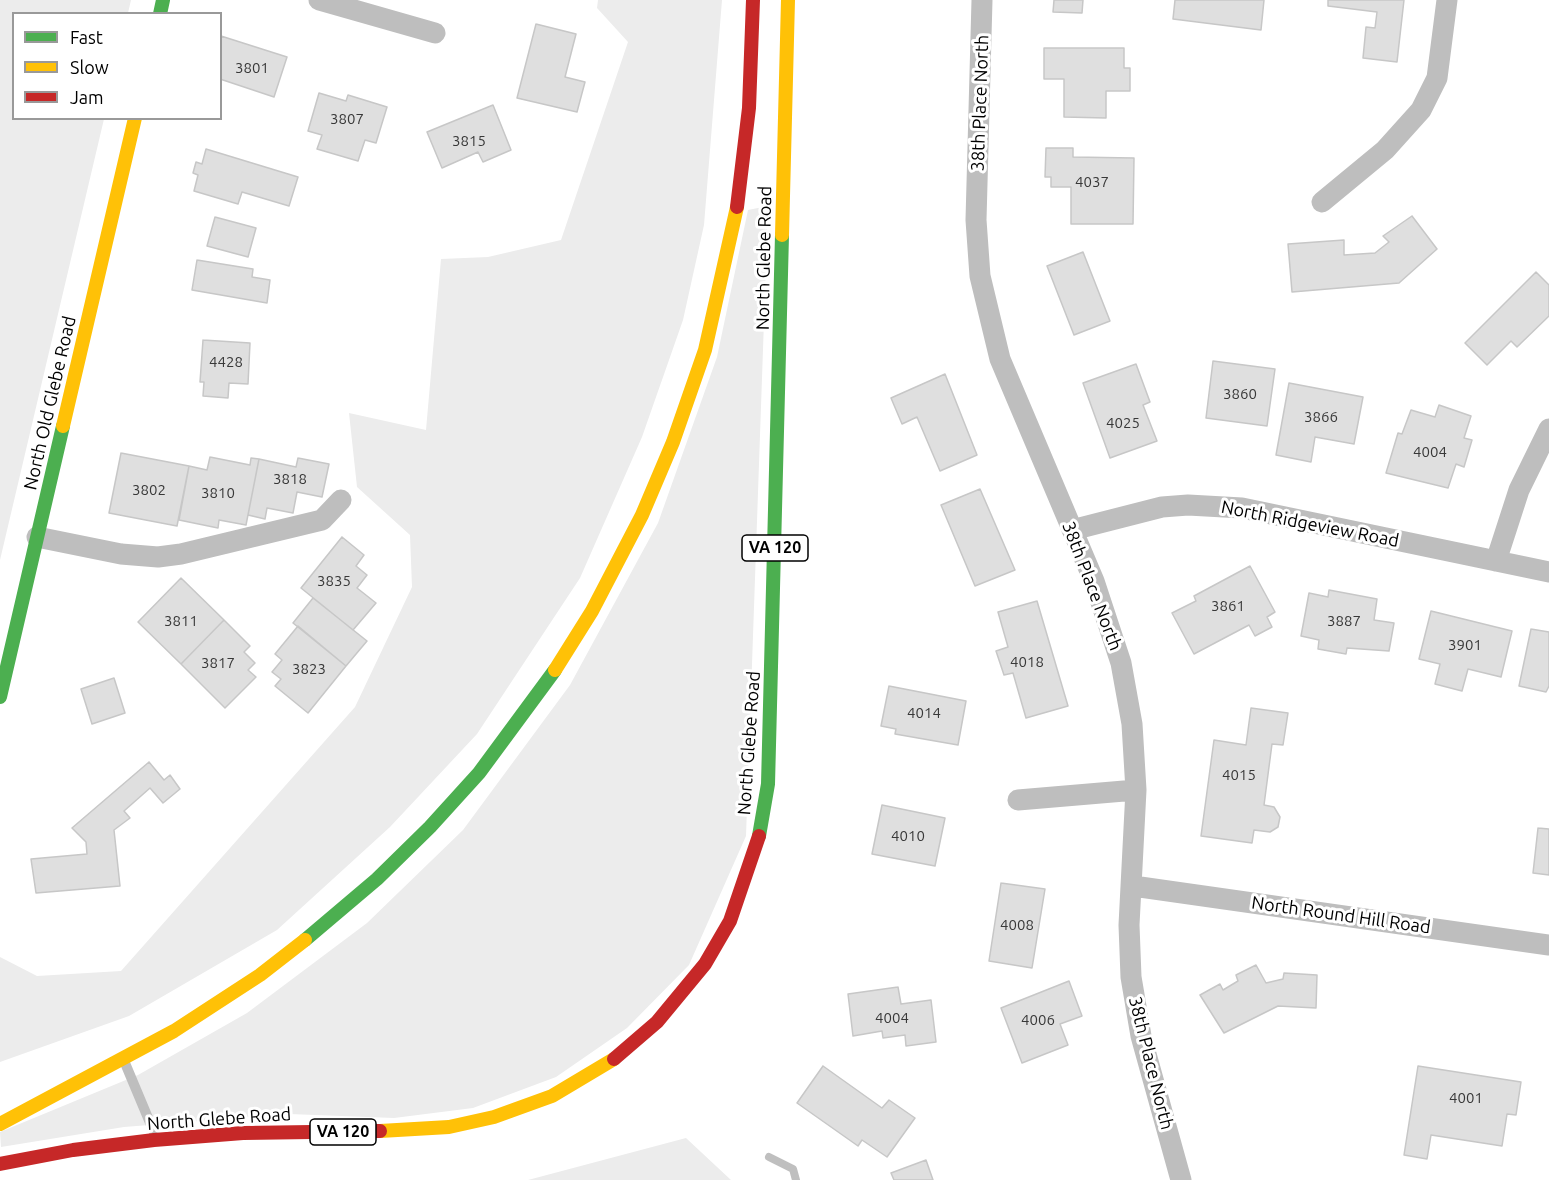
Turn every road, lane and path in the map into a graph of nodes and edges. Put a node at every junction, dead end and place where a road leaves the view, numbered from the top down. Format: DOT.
graph roads {
  1 [pos="319,0"];
  2 [pos="753,0"];
  3 [pos="788,0"];
  4 [pos="982,0"];
  5 [pos="1447,0"];
  6 [pos="435,33"];
  7 [pos="135,120"];
  8 [pos="1322,202"];
  9 [pos="1549,429"];
  10 [pos="341,500"];
  11 [pos="1072,530"];
  12 [pos="37,537"];
  13 [pos="1496,561"];
  14 [pos="1549,572"];
  15 [pos="0,697"];
  16 [pos="1136,790"];
  17 [pos="1018,800"];
  18 [pos="1133,886"];
  19 [pos="1549,945"];
  20 [pos="119,1062"];
  21 [pos="28,1093"];
  22 [pos="0,1124"];
  23 [pos="157,1140"];
  24 [pos="1,1164"];
  25 [pos="1181,1180"];
  1 -- 6 [label="street"];
  2 -- 20 [label="main road, North Glebe Road"];
  3 -- 23 [label="main road, North Glebe Road / VA 120"];
  4 -- 11 [label="street, 38th Place North"];
  5 -- 8 [label="street"];
  7 -- 12 [label="main road, North Old Glebe Road"];
  9 -- 13 [label="street"];
  10 -- 12 [label="street"];
  11 -- 13 [label="street, North Ridgeview Road"];
  11 -- 16 [label="street, 38th Place North"];
  12 -- 15 [label="main road, North Old Glebe Road"];
  13 -- 14 [label="street, North Ridgeview Road"];
  16 -- 17 [label="street"];
  16 -- 18 [label="street, 38th Place North"];
  18 -- 19 [label="street, North Round Hill Road"];
  18 -- 25 [label="street, 38th Place North"];
  20 -- 21 [label="main road"];
  20 -- 22 [label="main road, North Glebe Road"];
  20 -- 23 [label="lane"];
  23 -- 24 [label="main road, North Glebe Road / VA 120"];
}
